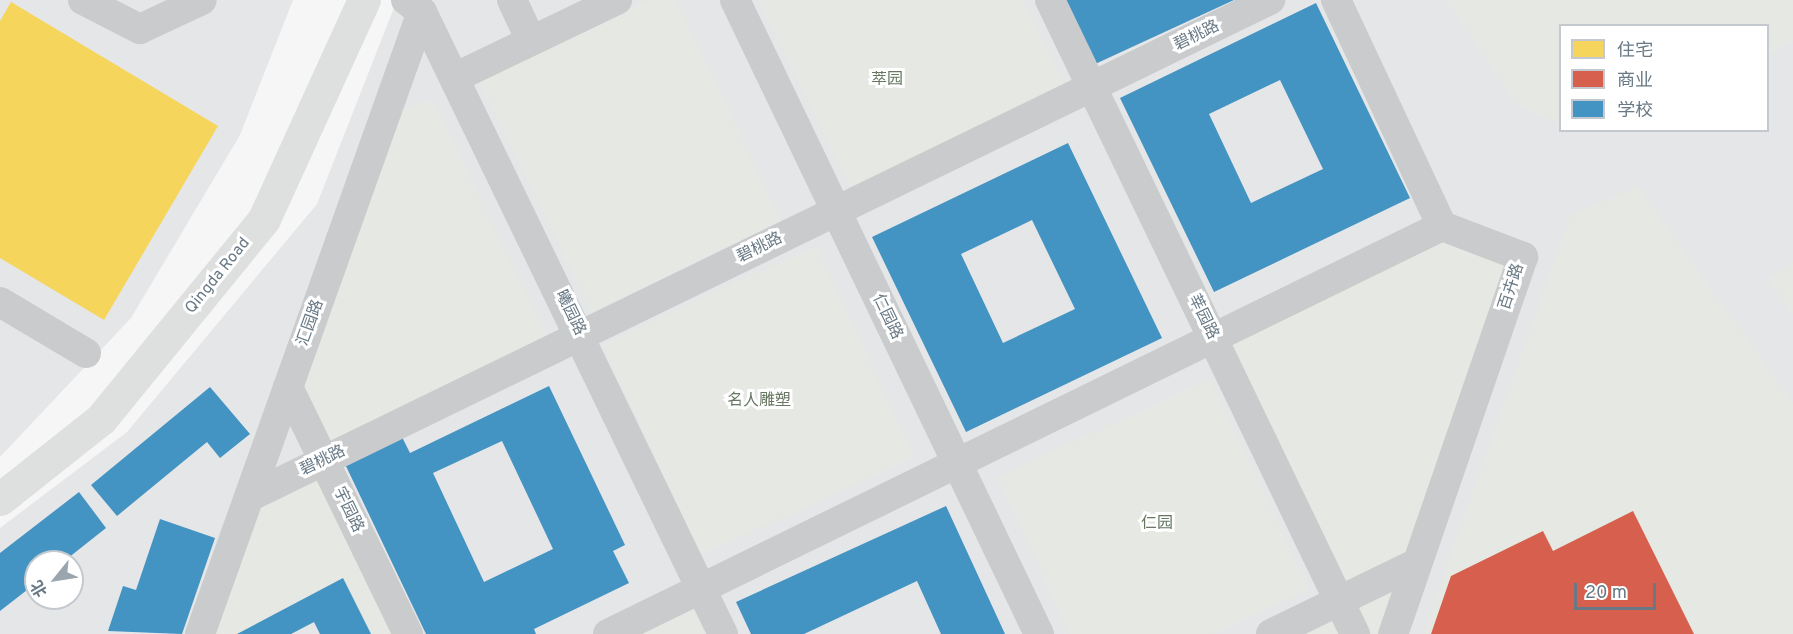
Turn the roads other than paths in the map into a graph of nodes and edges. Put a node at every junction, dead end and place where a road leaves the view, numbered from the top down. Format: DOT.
graph roads {
  1 [pos="83,0"];
  2 [pos="202,0"];
  3 [pos="364,0"];
  4 [pos="512,0"];
  5 [pos="617,0"];
  6 [pos="735,0"];
  7 [pos="1050,0"];
  8 [pos="1270,0"];
  9 [pos="1336,0"];
  10 [pos="414,6"];
  11 [pos="531,41"];
  12 [pos="454,78"];
  13 [pos="1092,87"];
  14 [pos="836,211"];
  15 [pos="1442,225"];
  16 [pos="0,303"];
  17 [pos="580,335"];
  18 [pos="1211,338"];
  19 [pos="86,353"];
  20 [pos="288,387"];
  21 [pos="324,460"];
  22 [pos="957,463"];
  23 [pos="249,497"];
  24 [pos="0,499"];
  25 [pos="1417,563"];
  26 [pos="701,589"];
  27 [pos="1337,602"];
  28 [pos="200,634"];
  29 [pos="408,634"];
  30 [pos="608,634"];
  31 [pos="723,634"];
  32 [pos="1039,634"];
  33 [pos="1271,634"];
  34 [pos="1354,634"];
  35 [pos="1393,634"];
  1 -- 2 [label="street"];
  3 -- 24 [label="street, Qingda Road"];
  4 -- 11 [label="street"];
  5 -- 11 [label="street"];
  6 -- 14 [label="street, 仁园路"];
  7 -- 13 [label="street"];
  8 -- 13 [label="street, 碧桃路"];
  9 -- 15 [label="street"];
  10 -- 12 [label="street, 曦园路"];
  10 -- 20 [label="street, 汇园路"];
  11 -- 12 [label="street"];
  12 -- 17 [label="street, 曦园路"];
  13 -- 14 [label="street, 碧桃路"];
  13 -- 18 [label="street"];
  14 -- 17 [label="street, 碧桃路"];
  14 -- 22 [label="street, 仁园路"];
  15 -- 18 [label="street"];
  15 -- 25 [label="street, 百卉路"];
  16 -- 19 [label="street"];
  17 -- 21 [label="street, 碧桃路"];
  17 -- 26 [label="street, 曦园路"];
  18 -- 22 [label="street"];
  18 -- 27 [label="street"];
  20 -- 21 [label="street, 宇园路"];
  20 -- 23 [label="street, 汇园路"];
  21 -- 23 [label="street, 碧桃路"];
  21 -- 29 [label="street, 宇园路"];
  22 -- 26 [label="street"];
  22 -- 32 [label="street, 仁园路"];
  23 -- 28 [label="street, 汇园路"];
  25 -- 27 [label="street"];
  25 -- 35 [label="street, 百卉路"];
  26 -- 30 [label="street"];
  26 -- 31 [label="street, 曦园路"];
  27 -- 33 [label="street"];
  27 -- 34 [label="street"];
}
